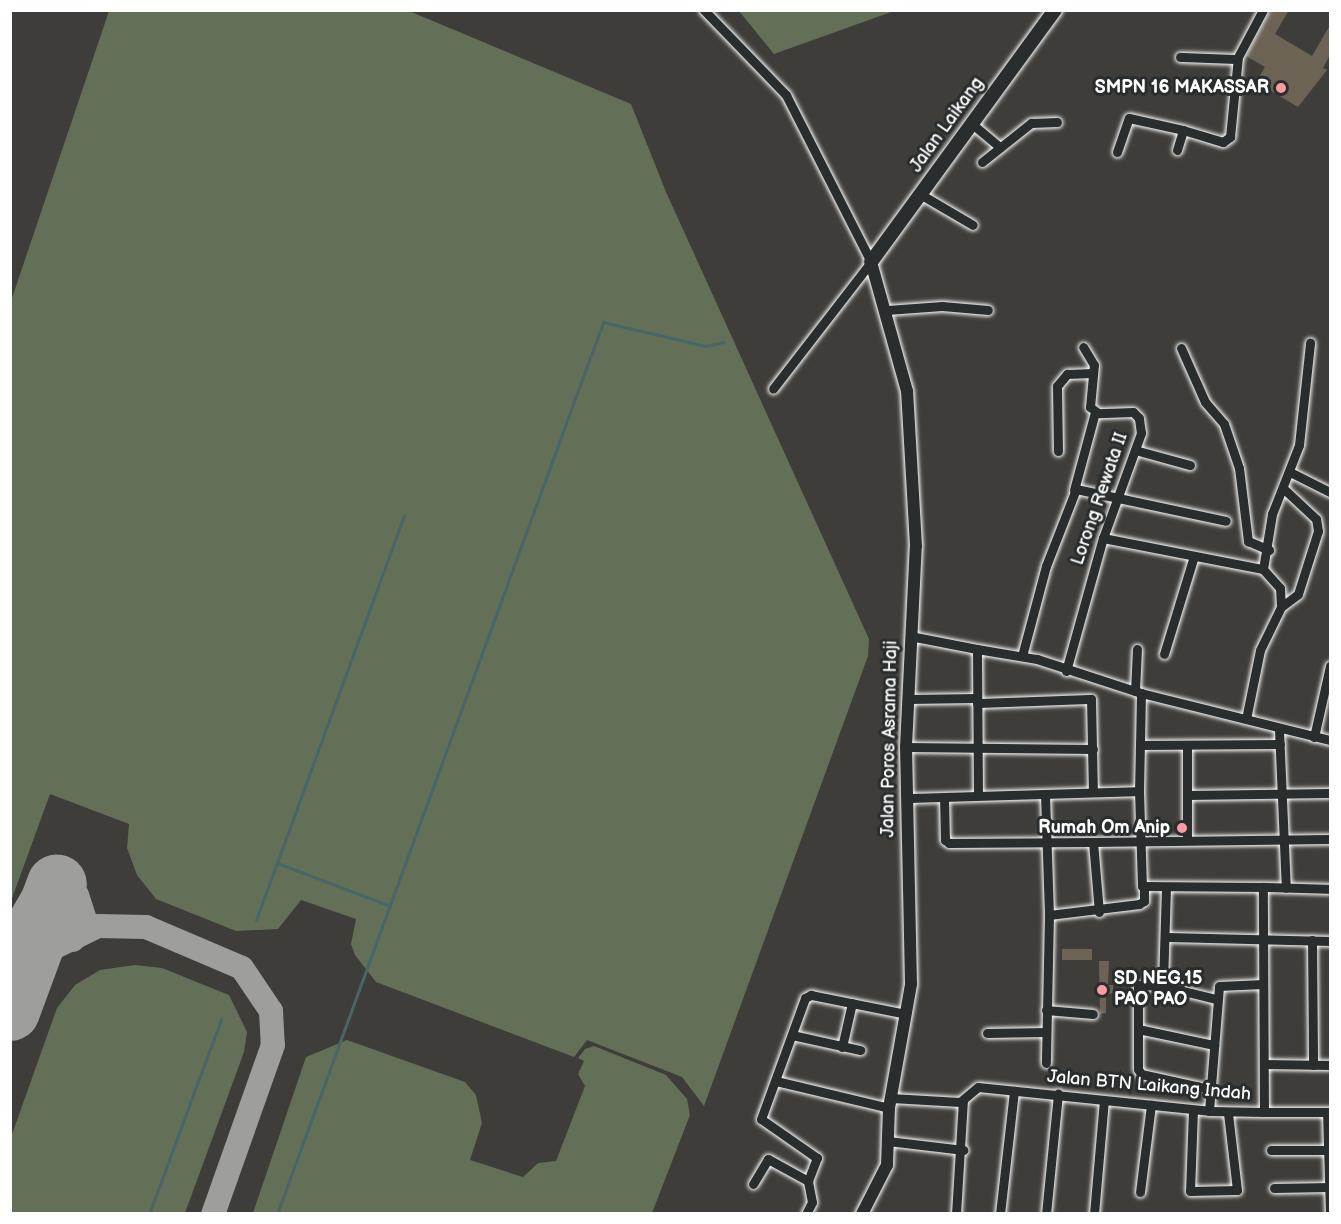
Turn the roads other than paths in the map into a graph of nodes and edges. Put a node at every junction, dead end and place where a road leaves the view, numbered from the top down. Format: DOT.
graph roads {
  1 [pos="704,10"];
  2 [pos="1055,10"];
  3 [pos="1263,10"];
  4 [pos="1180,57"];
  5 [pos="1237,59"];
  6 [pos="1057,122"];
  7 [pos="971,123"];
  8 [pos="1183,130"];
  9 [pos="1000,147"];
  10 [pos="1177,150"];
  11 [pos="1117,152"];
  12 [pos="982,162"];
  13 [pos="920,194"];
  14 [pos="973,225"];
  15 [pos="871,262"];
  16 [pos="887,310"];
  17 [pos="988,310"];
  18 [pos="1310,343"];
  19 [pos="1083,346"];
  20 [pos="1181,348"];
  21 [pos="1093,373"];
  22 [pos="773,389"];
  23 [pos="1095,412"];
  24 [pos="1135,450"];
  25 [pos="1058,451"];
  26 [pos="1190,465"];
  27 [pos="1290,472"];
  28 [pos="1283,488"];
  29 [pos="1074,490"];
  30 [pos="1330,492"];
  31 [pos="1118,498"];
  32 [pos="1226,522"];
  33 [pos="1103,538"];
  34 [pos="1269,550"];
  35 [pos="1194,556"];
  36 [pos="1263,569"];
  37 [pos="1281,607"];
  38 [pos="910,636"];
  39 [pos="977,649"];
  40 [pos="1137,649"];
  41 [pos="1164,654"];
  42 [pos="1022,656"];
  43 [pos="1330,666"];
  44 [pos="1066,671"];
  45 [pos="1090,678"];
  46 [pos="1138,692"];
  47 [pos="908,699"];
  48 [pos="1091,699"];
  49 [pos="976,700"];
  50 [pos="1246,719"];
  51 [pos="1279,730"];
  52 [pos="1314,737"];
  53 [pos="1330,740"];
  54 [pos="1280,744"];
  55 [pos="1140,745"];
  56 [pos="1186,745"];
  57 [pos="906,747"];
  58 [pos="976,748"];
  59 [pos="1093,749"];
  60 [pos="1139,791"];
  61 [pos="1094,792"];
  62 [pos="1281,793"];
  63 [pos="1330,793"];
  64 [pos="1045,794"];
  65 [pos="978,795"];
  66 [pos="1186,795"];
  67 [pos="944,797"];
  68 [pos="906,798"];
  69 [pos="1140,839"];
  70 [pos="1285,839"];
  71 [pos="1330,839"];
  72 [pos="1187,840"];
  73 [pos="1048,842"];
  74 [pos="1093,842"];
  75 [pos="1263,887"];
  76 [pos="1144,888"];
  77 [pos="1166,888"];
  78 [pos="1286,888"];
  79 [pos="1330,889"];
  80 [pos="1099,912"];
  81 [pos="1049,915"];
  82 [pos="1168,937"];
  83 [pos="1262,940"];
  84 [pos="1312,940"];
  85 [pos="1330,940"];
  86 [pos="1263,984"];
  87 [pos="1163,986"];
  88 [pos="1216,999"];
  89 [pos="852,1004"];
  90 [pos="1046,1010"];
  91 [pos="906,1014"];
  92 [pos="1094,1014"];
  93 [pos="1138,1029"];
  94 [pos="1045,1032"];
  95 [pos="987,1033"];
  96 [pos="792,1035"];
  97 [pos="1214,1045"];
  98 [pos="842,1047"];
  99 [pos="861,1050"];
  100 [pos="1046,1063"];
  101 [pos="1264,1064"];
  102 [pos="1313,1065"];
  103 [pos="1330,1065"];
  104 [pos="776,1081"];
  105 [pos="1210,1089"];
  106 [pos="1014,1090"];
  107 [pos="1058,1094"];
  108 [pos="1104,1100"];
  109 [pos="963,1101"];
  110 [pos="890,1103"];
  111 [pos="1151,1105"];
  112 [pos="1193,1110"];
  113 [pos="1209,1111"];
  114 [pos="1264,1112"];
  115 [pos="1329,1112"];
  116 [pos="1228,1113"];
  117 [pos="888,1141"];
  118 [pos="963,1150"];
  119 [pos="1271,1150"];
  120 [pos="1330,1150"];
  121 [pos="808,1181"];
  122 [pos="753,1184"];
  123 [pos="1330,1187"];
  124 [pos="1274,1188"];
  125 [pos="1140,1192"];
  126 [pos="806,1214"];
  127 [pos="862,1214"];
  128 [pos="956,1214"];
  129 [pos="1000,1214"];
  130 [pos="1046,1214"];
  131 [pos="1094,1214"];
  132 [pos="1330,1214"];
  1 -- 15 [label="street"];
  2 -- 7 [label="main road, Jalan Laikang"];
  3 -- 5 [label="street"];
  4 -- 5 [label="street"];
  5 -- 8 [label="street"];
  6 -- 9 [label="street"];
  7 -- 9 [label="street"];
  7 -- 13 [label="main road, Jalan Laikang"];
  8 -- 10 [label="street"];
  8 -- 11 [label="street"];
  9 -- 12 [label="street"];
  13 -- 14 [label="street"];
  13 -- 15 [label="main road, Jalan Laikang"];
  15 -- 16 [label="street, Jalan Poros Asrama Haji"];
  15 -- 22 [label="street"];
  16 -- 17 [label="street"];
  16 -- 38 [label="street, Jalan Poros Asrama Haji"];
  18 -- 27 [label="street"];
  19 -- 21 [label="street, Lorong Rewata II"];
  20 -- 34 [label="street"];
  21 -- 23 [label="street, Lorong Rewata II"];
  21 -- 25 [label="street"];
  23 -- 24 [label="street, Lorong Rewata II"];
  23 -- 29 [label="street"];
  24 -- 26 [label="street"];
  24 -- 31 [label="street, Lorong Rewata II"];
  27 -- 28 [label="street"];
  27 -- 30 [label="street"];
  28 -- 34 [label="street"];
  28 -- 37 [label="street"];
  29 -- 31 [label="street"];
  29 -- 42 [label="street"];
  31 -- 32 [label="street"];
  31 -- 33 [label="street, Lorong Rewata II"];
  33 -- 35 [label="street"];
  33 -- 44 [label="street, Lorong Rewata II"];
  34 -- 36 [label="street"];
  35 -- 36 [label="street"];
  35 -- 41 [label="street"];
  36 -- 37 [label="street"];
  37 -- 50 [label="street"];
  38 -- 39 [label="street"];
  38 -- 47 [label="street, Jalan Poros Asrama Haji"];
  39 -- 42 [label="street"];
  39 -- 49 [label="street"];
  40 -- 46 [label="street"];
  42 -- 44 [label="street"];
  43 -- 52 [label="street"];
  44 -- 45 [label="street"];
  45 -- 46 [label="street"];
  45 -- 48 [label="street"];
  46 -- 50 [label="street"];
  46 -- 55 [label="street"];
  47 -- 49 [label="street"];
  47 -- 57 [label="street, Jalan Poros Asrama Haji"];
  48 -- 49 [label="street"];
  48 -- 59 [label="street"];
  49 -- 58 [label="street"];
  50 -- 51 [label="street"];
  51 -- 52 [label="street"];
  51 -- 54 [label="street"];
  52 -- 53 [label="street"];
  54 -- 56 [label="street"];
  54 -- 62 [label="street"];
  55 -- 56 [label="street"];
  55 -- 60 [label="street"];
  56 -- 66 [label="street"];
  57 -- 58 [label="street"];
  57 -- 68 [label="street, Jalan Poros Asrama Haji"];
  58 -- 59 [label="street"];
  58 -- 65 [label="street"];
  59 -- 61 [label="street"];
  60 -- 61 [label="street"];
  60 -- 69 [label="street"];
  61 -- 64 [label="street"];
  62 -- 63 [label="street"];
  62 -- 66 [label="street"];
  62 -- 70 [label="street"];
  64 -- 65 [label="street"];
  64 -- 73 [label="street"];
  65 -- 67 [label="street"];
  66 -- 72 [label="street"];
  67 -- 68 [label="street"];
  67 -- 73 [label="street"];
  68 -- 91 [label="street, Jalan Poros Asrama Haji"];
  69 -- 72 [label="street"];
  69 -- 74 [label="street"];
  69 -- 76 [label="street"];
  70 -- 71 [label="street"];
  70 -- 72 [label="street"];
  70 -- 78 [label="street"];
  73 -- 74 [label="street"];
  73 -- 81 [label="street"];
  74 -- 80 [label="street"];
  75 -- 77 [label="street"];
  75 -- 78 [label="street"];
  75 -- 83 [label="street, Jalan BTN Laikang Indah"];
  76 -- 77 [label="street"];
  76 -- 80 [label="street"];
  77 -- 82 [label="street"];
  78 -- 79 [label="street"];
  80 -- 81 [label="street"];
  81 -- 90 [label="street"];
  82 -- 83 [label="street"];
  82 -- 87 [label="street"];
  83 -- 84 [label="street"];
  83 -- 86 [label="street, Jalan BTN Laikang Indah"];
  84 -- 85 [label="street"];
  84 -- 102 [label="street"];
  86 -- 88 [label="street"];
  86 -- 101 [label="street, Jalan BTN Laikang Indah"];
  87 -- 88 [label="street"];
  87 -- 93 [label="street"];
  88 -- 97 [label="street"];
  89 -- 91 [label="street"];
  89 -- 96 [label="street"];
  89 -- 98 [label="street"];
  90 -- 92 [label="street"];
  90 -- 94 [label="street"];
  91 -- 110 [label="street, Jalan Poros Asrama Haji"];
  93 -- 97 [label="street"];
  93 -- 105 [label="street"];
  94 -- 95 [label="street"];
  94 -- 100 [label="street"];
  96 -- 98 [label="street"];
  96 -- 104 [label="street"];
  97 -- 105 [label="street"];
  98 -- 99 [label="street"];
  101 -- 102 [label="street"];
  101 -- 114 [label="street, Jalan BTN Laikang Indah"];
  102 -- 103 [label="street"];
  104 -- 110 [label="street"];
  104 -- 121 [label="street"];
  105 -- 113 [label="street"];
  106 -- 107 [label="street, Jalan BTN Laikang Indah"];
  106 -- 109 [label="street, Jalan BTN Laikang Indah"];
  106 -- 129 [label="street"];
  107 -- 108 [label="street, Jalan BTN Laikang Indah"];
  107 -- 130 [label="street"];
  108 -- 111 [label="street, Jalan BTN Laikang Indah"];
  108 -- 131 [label="street"];
  109 -- 110 [label="street"];
  109 -- 118 [label="street"];
  110 -- 117 [label="street, Jalan Poros Asrama Haji"];
  111 -- 112 [label="street, Jalan BTN Laikang Indah"];
  111 -- 125 [label="street"];
  112 -- 113 [label="street, Jalan BTN Laikang Indah"];
  112 -- 116 [label="street"];
  113 -- 116 [label="street, Jalan BTN Laikang Indah"];
  114 -- 115 [label="street"];
  114 -- 116 [label="street, Jalan BTN Laikang Indah"];
  115 -- 120 [label="street"];
  117 -- 118 [label="street"];
  117 -- 127 [label="street, Jalan Poros Asrama Haji"];
  118 -- 128 [label="street"];
  119 -- 120 [label="street"];
  120 -- 123 [label="street"];
  121 -- 122 [label="street"];
  121 -- 126 [label="street"];
  123 -- 124 [label="street"];
  123 -- 132 [label="street"];
}
